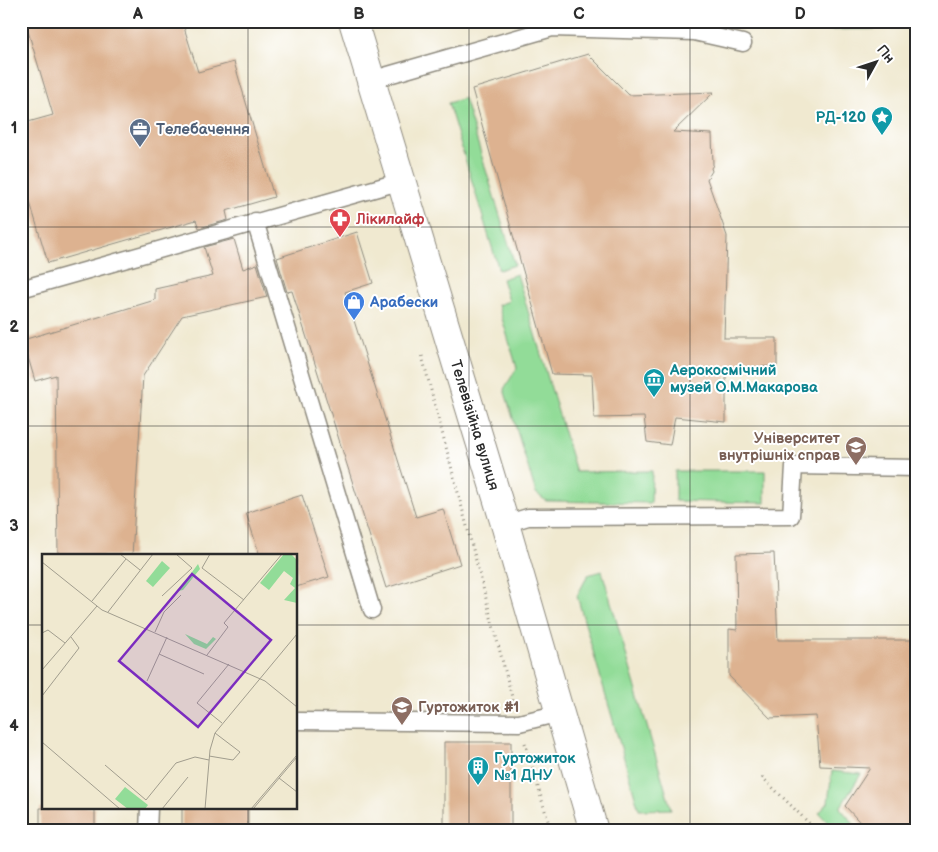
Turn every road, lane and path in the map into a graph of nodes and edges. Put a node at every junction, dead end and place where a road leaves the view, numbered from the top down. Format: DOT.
graph roads {
  1 [pos="353,21"];
  2 [pos="744,43"];
  3 [pos="371,80"];
  4 [pos="402,181"];
  5 [pos="255,221"];
  6 [pos="21,289"];
  7 [pos="421,350"];
  8 [pos="917,468"];
  9 [pos="505,524"];
  10 [pos="372,610"];
  11 [pos="560,713"];
  12 [pos="298,721"];
  13 [pos="519,723"];
  14 [pos="762,777"];
  15 [pos="149,810"];
  16 [pos="148,831"];
  17 [pos="551,831"];
  18 [pos="594,831"];
  19 [pos="817,831"];
  1 -- 3 [label="street, Телевізійна вулиця"];
  2 -- 3 [label="lane"];
  3 -- 4 [label="street, Телевізійна вулиця"];
  4 -- 5 [label="lane"];
  4 -- 9 [label="street, Телевізійна вулиця"];
  5 -- 6 [label="lane"];
  5 -- 10 [label="lane"];
  7 -- 13 [label="path"];
  8 -- 9 [label="lane"];
  9 -- 11 [label="street, Телевізійна вулиця"];
  11 -- 13 [label="lane"];
  11 -- 18 [label="street, Телевізійна вулиця"];
  12 -- 13 [label="lane"];
  13 -- 17 [label="path"];
  14 -- 19 [label="path"];
  15 -- 16 [label="lane"];
}
